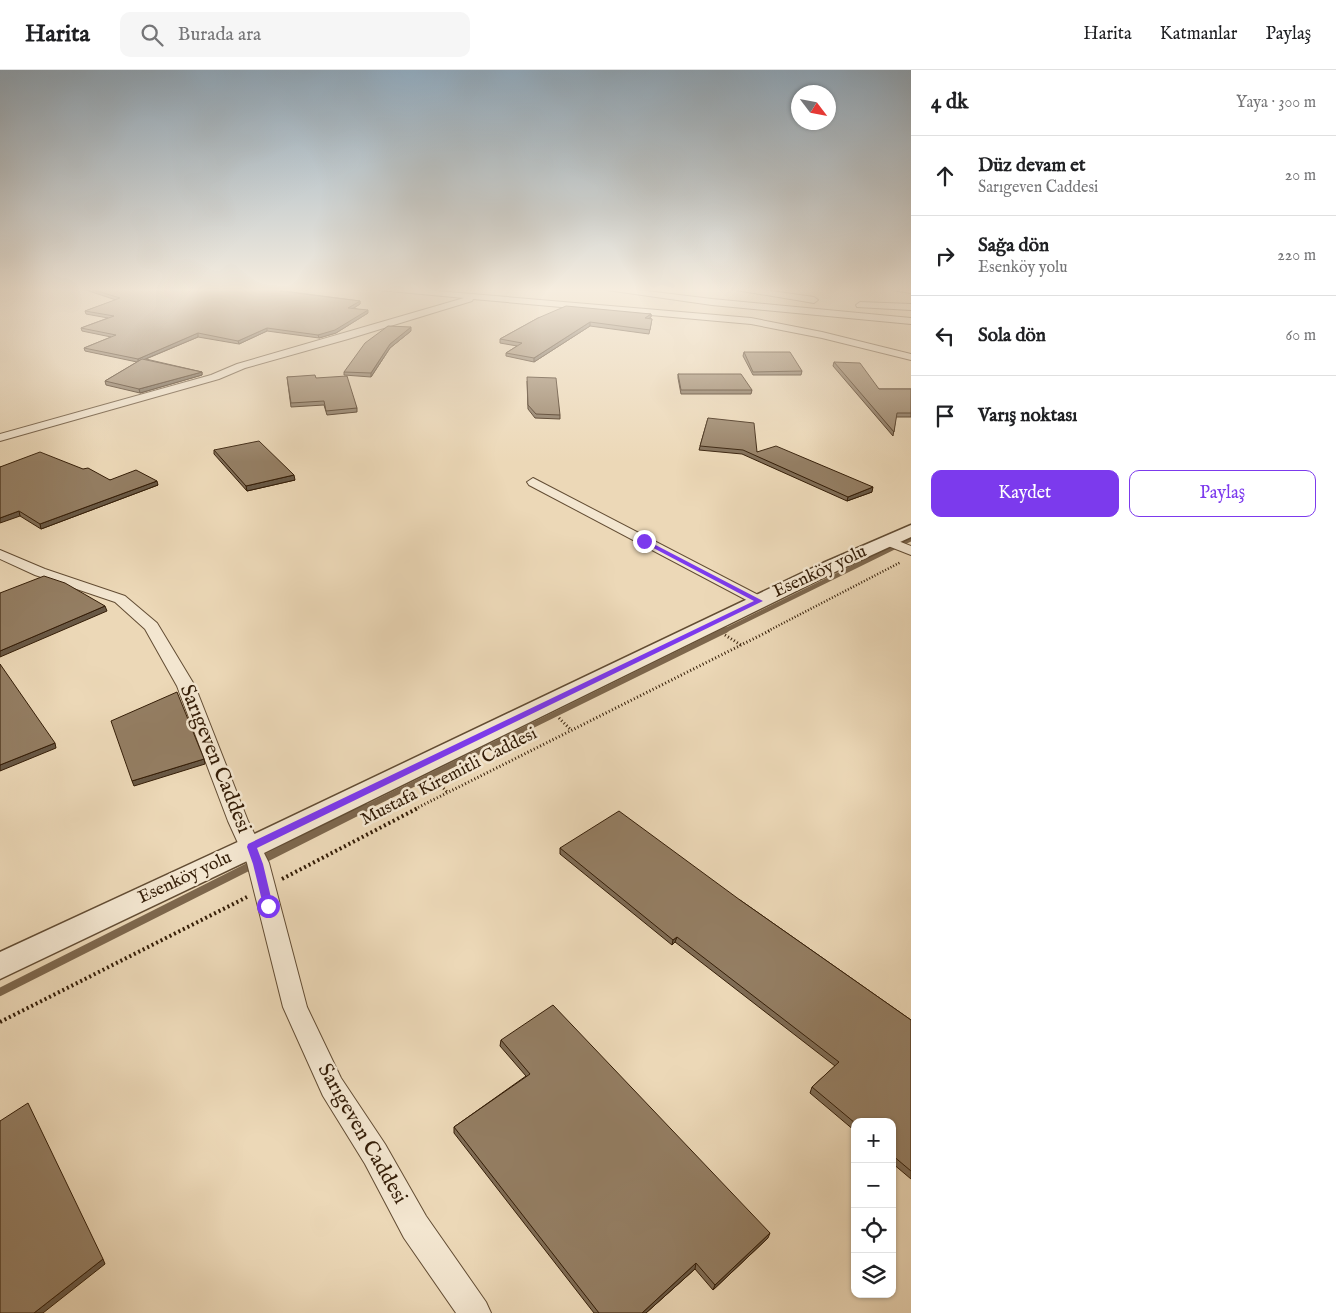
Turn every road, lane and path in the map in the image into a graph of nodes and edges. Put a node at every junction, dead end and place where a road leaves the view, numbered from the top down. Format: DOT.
graph roads {
  1 [pos="313,346"];
  2 [pos="869,346"];
  3 [pos="911,356"];
  4 [pos="0,438"];
  5 [pos="533,482"];
  6 [pos="901,546"];
  7 [pos="0,554"];
  8 [pos="759,601"];
  9 [pos="727,636"];
  10 [pos="742,645"];
  11 [pos="560,719"];
  12 [pos="571,730"];
  13 [pos="437,781"];
  14 [pos="447,792"];
  15 [pos="257,863"];
  16 [pos="0,966"];
  17 [pos="0,1022"];
  18 [pos="475,1313"];
  1 -- 4 [label="street"];
  2 -- 3 [label="street"];
  5 -- 8 [label="street"];
  6 -- 8 [label="street, Esenköy yolu"];
  6 -- 10 [label="path, Mustafa Kiremitli Caddesi"];
  7 -- 15 [label="street, Sarıgeven Caddesi"];
  8 -- 15 [label="street, Esenköy yolu"];
  9 -- 10 [label="path"];
  10 -- 12 [label="path, Mustafa Kiremitli Caddesi"];
  11 -- 12 [label="path"];
  12 -- 14 [label="path, Mustafa Kiremitli Caddesi"];
  13 -- 14 [label="path"];
  14 -- 15 [label="path, Mustafa Kiremitli Caddesi"];
  15 -- 16 [label="street, Esenköy yolu"];
  15 -- 17 [label="path, Mustafa Kiremitli Caddesi"];
  15 -- 18 [label="street, Sarıgeven Caddesi"];
}
